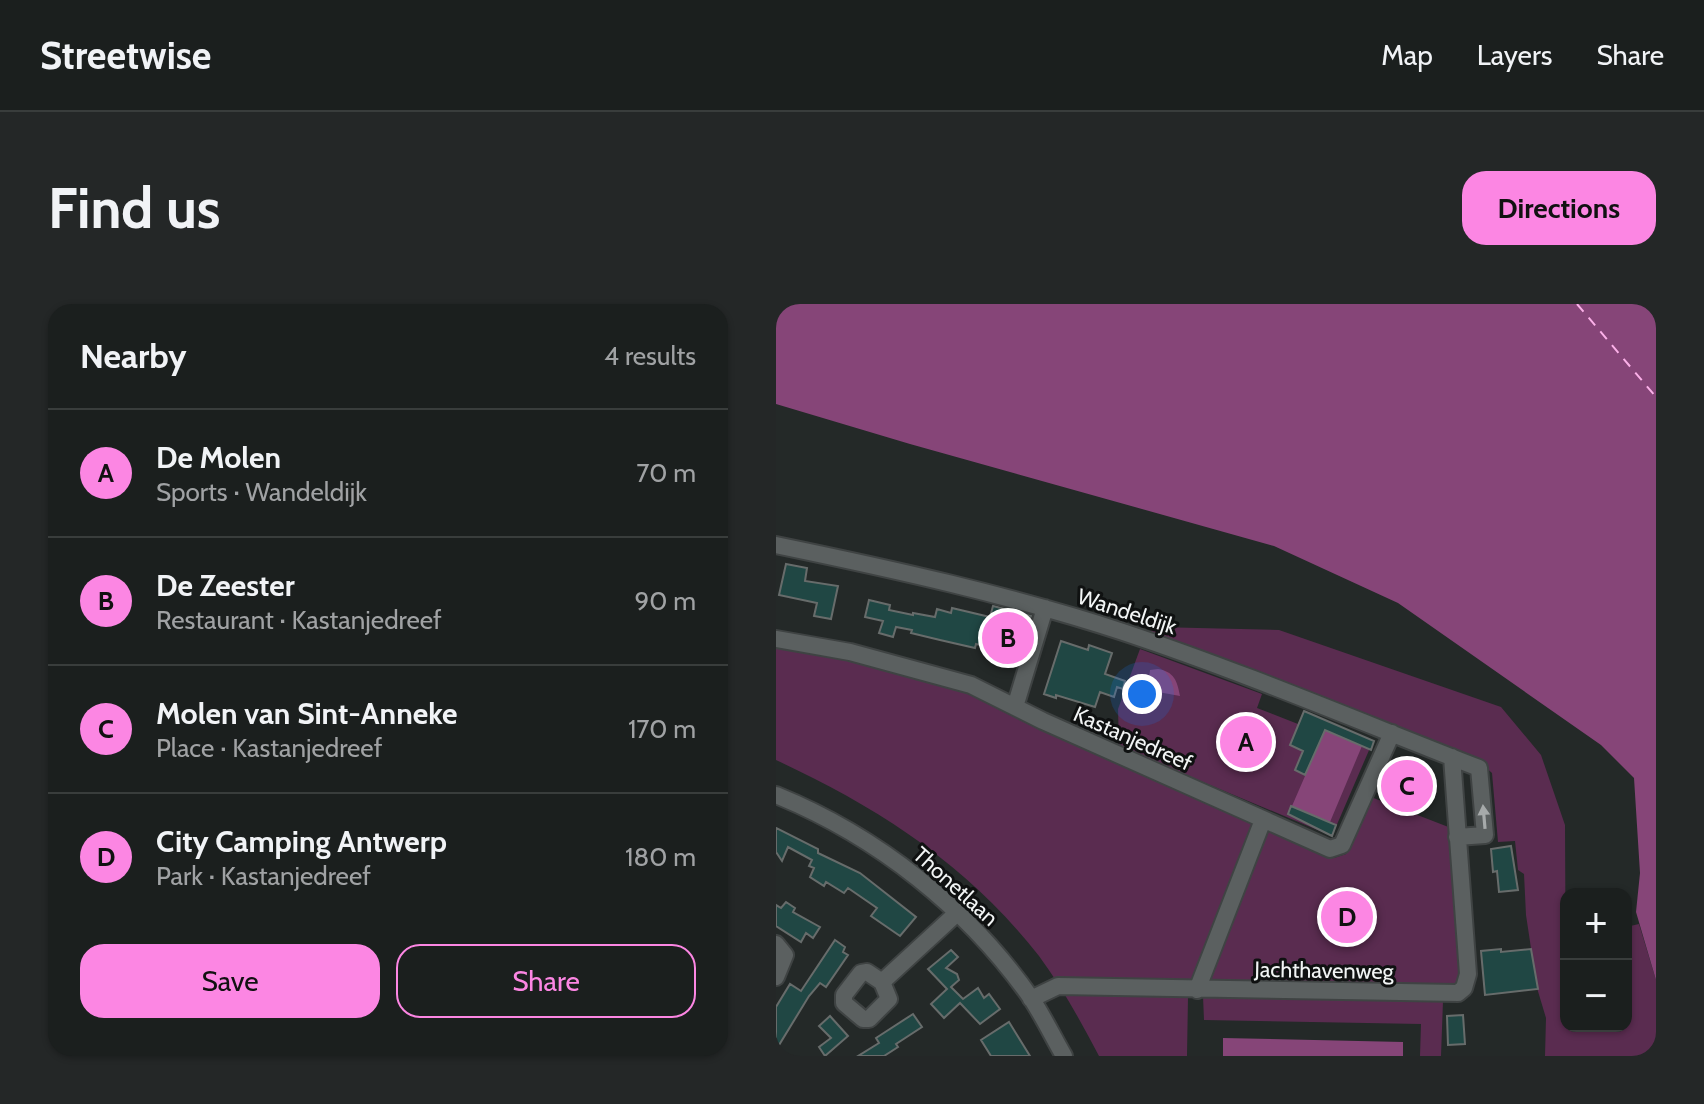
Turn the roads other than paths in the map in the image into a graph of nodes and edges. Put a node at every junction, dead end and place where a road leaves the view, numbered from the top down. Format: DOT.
graph roads {
  1 [pos="776,545"];
  2 [pos="1045,608"];
  3 [pos="776,639"];
  4 [pos="1015,707"];
  5 [pos="1392,733"];
  6 [pos="1452,757"];
  7 [pos="776,795"];
  8 [pos="1263,820"];
  9 [pos="1457,837"];
  10 [pos="957,913"];
  11 [pos="776,944"];
  12 [pos="776,977"];
  13 [pos="882,982"];
  14 [pos="1197,990"];
  15 [pos="1031,999"];
  16 [pos="1064,1056"];
  1 -- 2 [label="street, Wandeldijk"];
  2 -- 4 [label="street"];
  2 -- 5 [label="street, Wandeldijk"];
  3 -- 4 [label="street, Kastanjedreef"];
  4 -- 8 [label="street, Kastanjedreef"];
  5 -- 6 [label="street, Wandeldijk"];
  5 -- 8 [label="street, Kastanjedreef"];
  6 -- 9 [label="street, Jachthavenweg"];
  9 -- 6 [label="street, one-way"];
  7 -- 10 [label="street, Thonetlaan"];
  8 -- 14 [label="street"];
  9 -- 14 [label="street, Jachthavenweg"];
  10 -- 13 [label="street"];
  10 -- 15 [label="street, Thonetlaan"];
  11 -- 12 [label="street"];
  14 -- 15 [label="street, Jachthavenweg"];
  15 -- 16 [label="street, Thonetlaan"];
}
